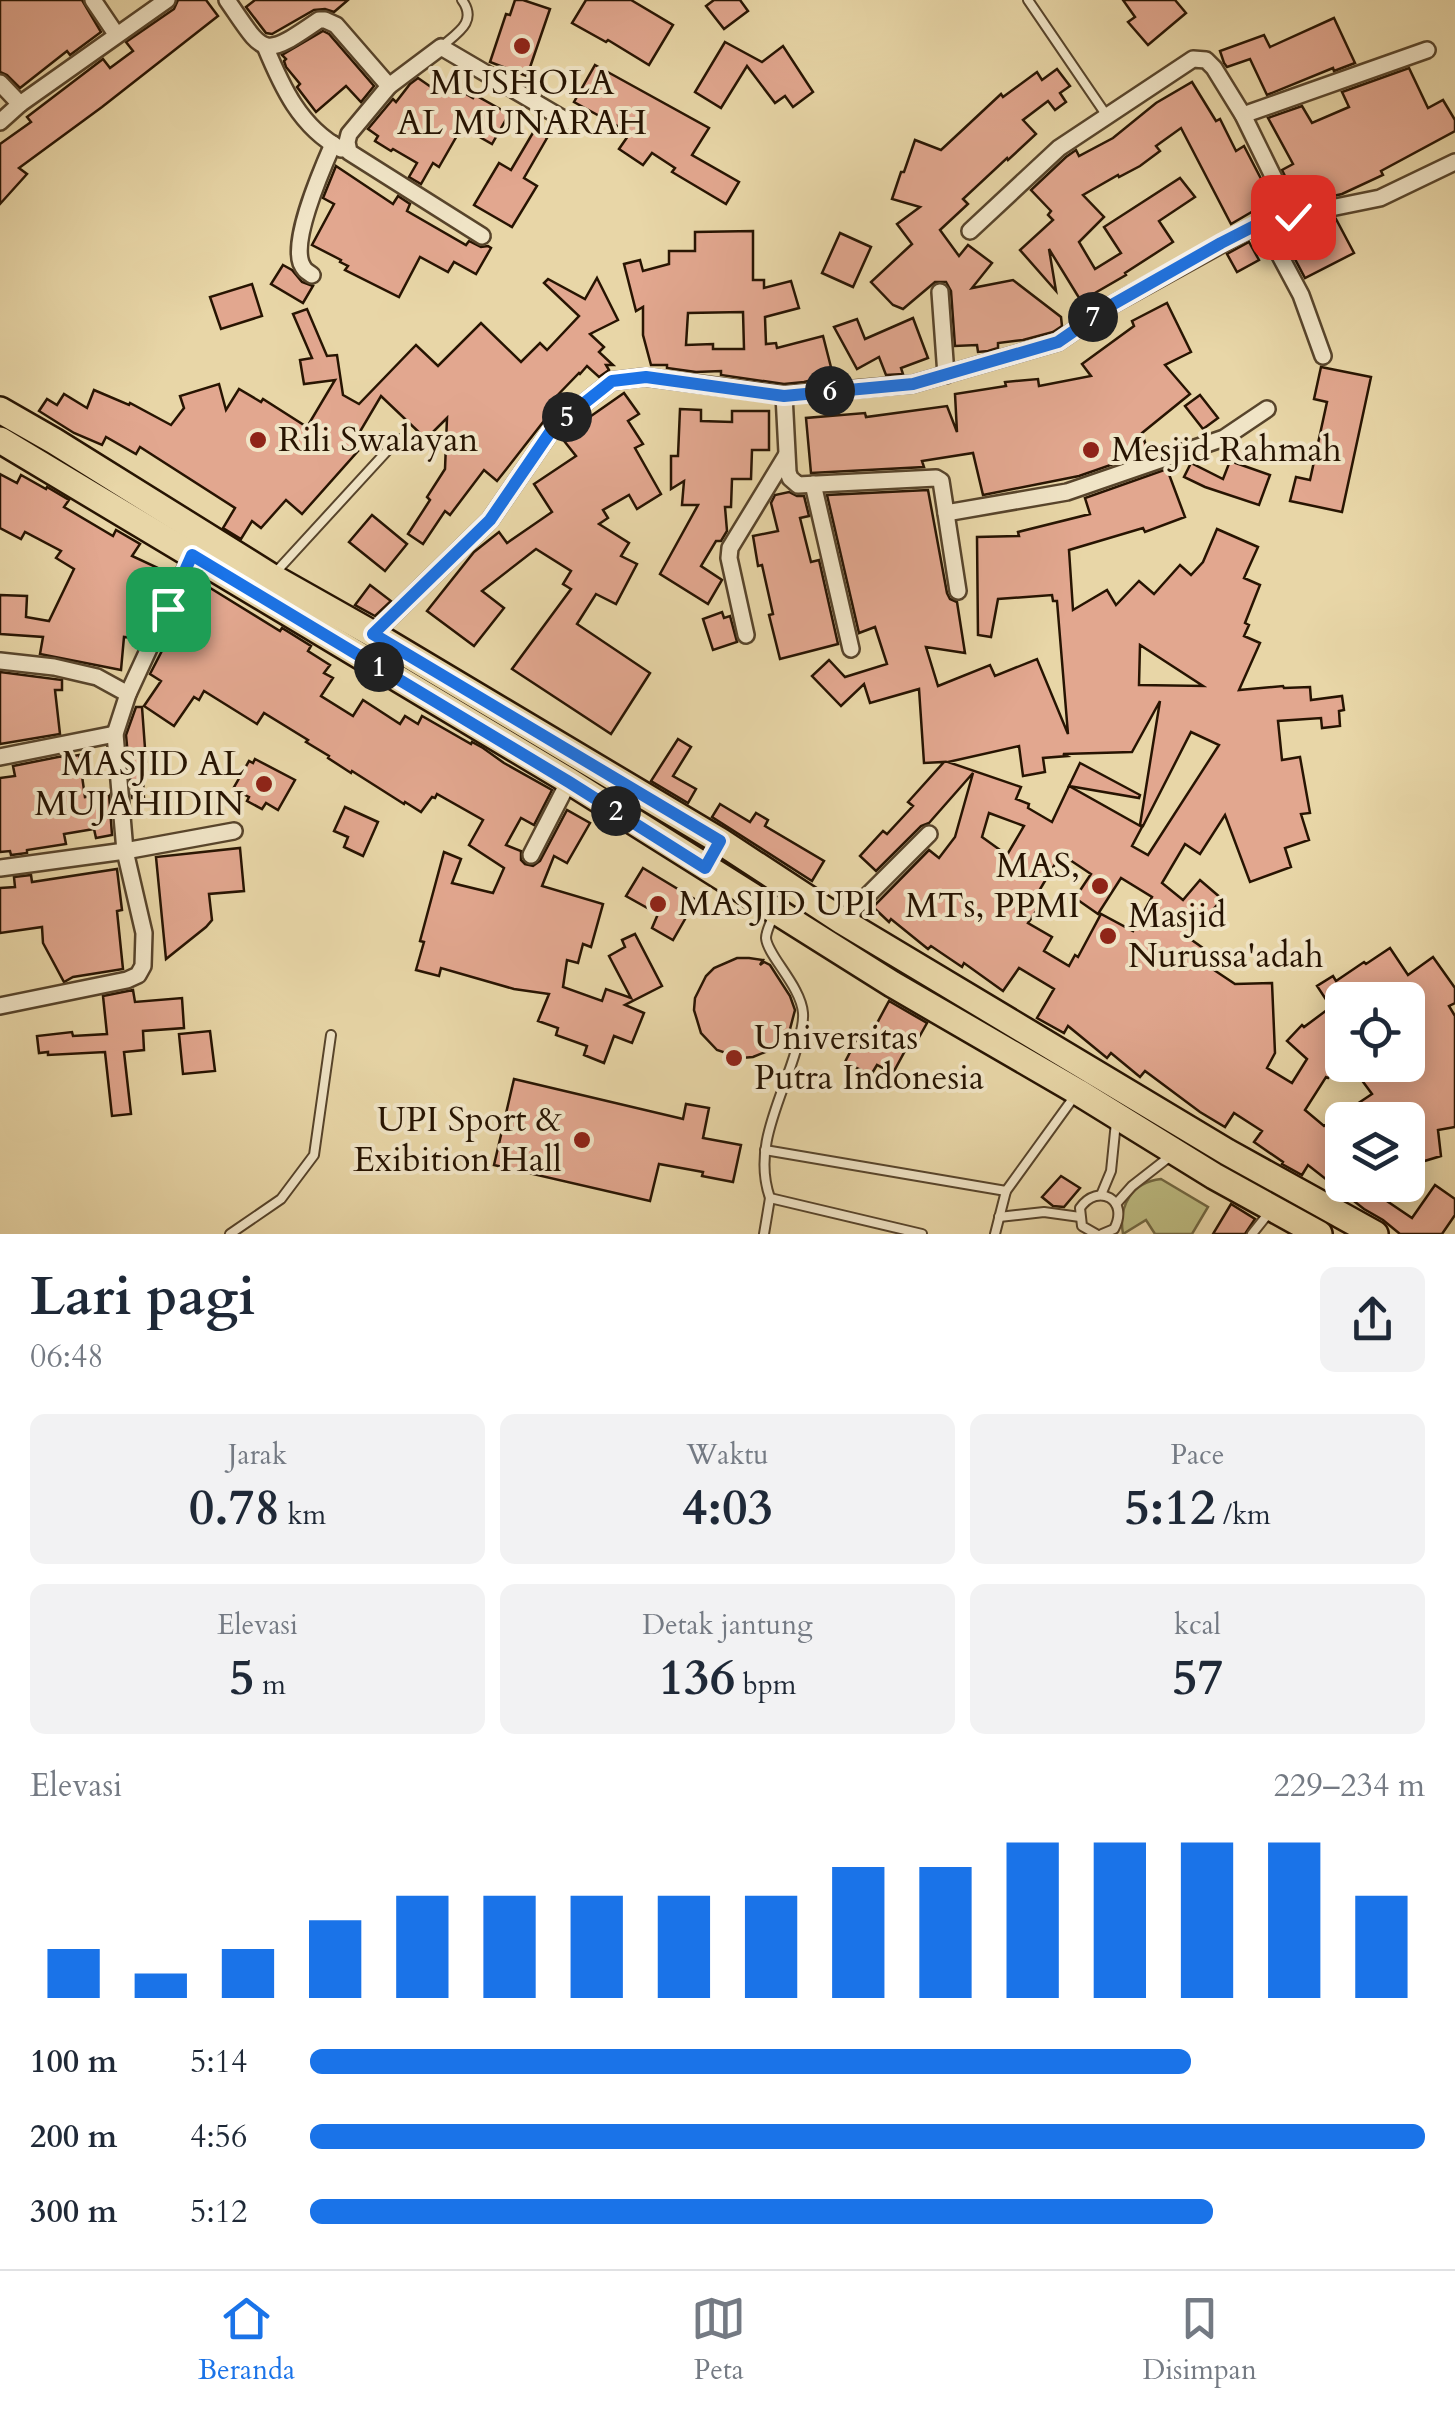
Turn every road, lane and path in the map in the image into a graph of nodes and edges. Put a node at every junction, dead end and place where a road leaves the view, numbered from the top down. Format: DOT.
graph roads {
  1 [pos="93,0"];
  2 [pos="167,0"];
  3 [pos="227,0"];
  4 [pos="462,0"];
  5 [pos="1028,0"];
  6 [pos="116,34"];
  7 [pos="265,46"];
  8 [pos="442,48"];
  9 [pos="1427,50"];
  10 [pos="0,83"];
  11 [pos="389,86"];
  12 [pos="20,104"];
  13 [pos="1243,115"];
  14 [pos="1107,116"];
  15 [pos="568,121"];
  16 [pos="0,122"];
  17 [pos="341,148"];
  18 [pos="1455,162"];
  19 [pos="1293,217"];
  20 [pos="1262,222"];
  21 [pos="970,231"];
  22 [pos="482,236"];
  23 [pos="312,276"];
  24 [pos="940,292"];
  25 [pos="1323,356"];
  26 [pos="946,374"];
  27 [pos="784,396"];
  28 [pos="0,410"];
  29 [pos="1267,410"];
  30 [pos="398,438"];
  31 [pos="0,440"];
  32 [pos="788,452"];
  33 [pos="813,484"];
  34 [pos="946,513"];
  35 [pos="192,555"];
  36 [pos="272,576"];
  37 [pos="958,591"];
  38 [pos="373,634"];
  39 [pos="746,635"];
  40 [pos="851,649"];
  41 [pos="0,661"];
  42 [pos="128,694"];
  43 [pos="115,734"];
  44 [pos="0,756"];
  45 [pos="569,782"];
  46 [pos="234,831"];
  47 [pos="929,834"];
  48 [pos="720,841"];
  49 [pos="124,851"];
  50 [pos="531,855"];
  51 [pos="0,868"];
  52 [pos="705,868"];
  53 [pos="776,909"];
  54 [pos="842,920"];
  55 [pos="0,1006"];
  56 [pos="331,1035"];
  57 [pos="1078,1092"];
  58 [pos="1116,1117"];
  59 [pos="765,1150"];
  60 [pos="1176,1151"];
  61 [pos="1227,1152"];
  62 [pos="1214,1176"];
  63 [pos="1006,1191"];
  64 [pos="1101,1195"];
  65 [pos="770,1198"];
  66 [pos="1116,1204"];
  67 [pos="1272,1207"];
  68 [pos="999,1217"];
  69 [pos="1080,1226"];
  70 [pos="995,1233"];
  71 [pos="230,1234"];
  72 [pos="764,1234"];
  73 [pos="922,1234"];
  74 [pos="982,1234"];
  75 [pos="1099,1234"];
  76 [pos="1252,1234"];
  77 [pos="1319,1234"];
  78 [pos="1376,1234"];
  1 -- 6 [label="street"];
  2 -- 6 [label="street"];
  3 -- 7 [label="street"];
  4 -- 8 [label="lane"];
  5 -- 14 [label="lane"];
  6 -- 12 [label="street"];
  7 -- 11 [label="street"];
  7 -- 17 [label="street"];
  8 -- 11 [label="street"];
  8 -- 15 [label="street"];
  9 -- 13 [label="street"];
  10 -- 12 [label="street"];
  11 -- 17 [label="street"];
  12 -- 16 [label="street"];
  13 -- 14 [label="street"];
  13 -- 19 [label="street"];
  14 -- 21 [label="street"];
  17 -- 22 [label="street"];
  17 -- 23 [label="street"];
  18 -- 19 [label="street"];
  19 -- 20 [label="street"];
  20 -- 25 [label="street"];
  20 -- 26 [label="street"];
  24 -- 26 [label="street"];
  26 -- 27 [label="street"];
  27 -- 32 [label="street"];
  27 -- 38 [label="street"];
  28 -- 36 [label="main road"];
  29 -- 34 [label="street"];
  30 -- 36 [label="lane"];
  31 -- 35 [label="main road"];
  32 -- 33 [label="street"];
  32 -- 39 [label="street"];
  33 -- 34 [label="street"];
  33 -- 40 [label="street"];
  34 -- 37 [label="street"];
  35 -- 42 [label="street"];
  35 -- 45 [label="main road"];
  36 -- 38 [label="main road"];
  38 -- 48 [label="main road"];
  41 -- 42 [label="street"];
  42 -- 43 [label="street"];
  43 -- 44 [label="street"];
  43 -- 49 [label="street"];
  45 -- 50 [label="street"];
  45 -- 52 [label="main road"];
  46 -- 49 [label="street"];
  47 -- 54 [label="street"];
  48 -- 52 [label="main road"];
  48 -- 54 [label="main road"];
  49 -- 51 [label="street"];
  49 -- 55 [label="street"];
  52 -- 53 [label="main road"];
  53 -- 57 [label="main road"];
  53 -- 59 [label="lane"];
  54 -- 61 [label="main road"];
  56 -- 71 [label="lane"];
  57 -- 58 [label="main road"];
  57 -- 63 [label="lane"];
  58 -- 60 [label="main road"];
  58 -- 64 [label="lane"];
  59 -- 63 [label="lane"];
  59 -- 65 [label="lane"];
  60 -- 62 [label="main road"];
  60 -- 66 [label="lane"];
  61 -- 62 [label="main road"];
  61 -- 78 [label="main road"];
  62 -- 67 [label="main road"];
  63 -- 68 [label="lane"];
  64 -- 66 [label="lane"];
  64 -- 69 [label="lane"];
  65 -- 72 [label="lane"];
  65 -- 73 [label="lane"];
  66 -- 75 [label="lane"];
  67 -- 76 [label="lane"];
  67 -- 77 [label="main road"];
  68 -- 69 [label="lane"];
  68 -- 70 [label="lane"];
  69 -- 75 [label="lane"];
  70 -- 74 [label="lane"];
}
